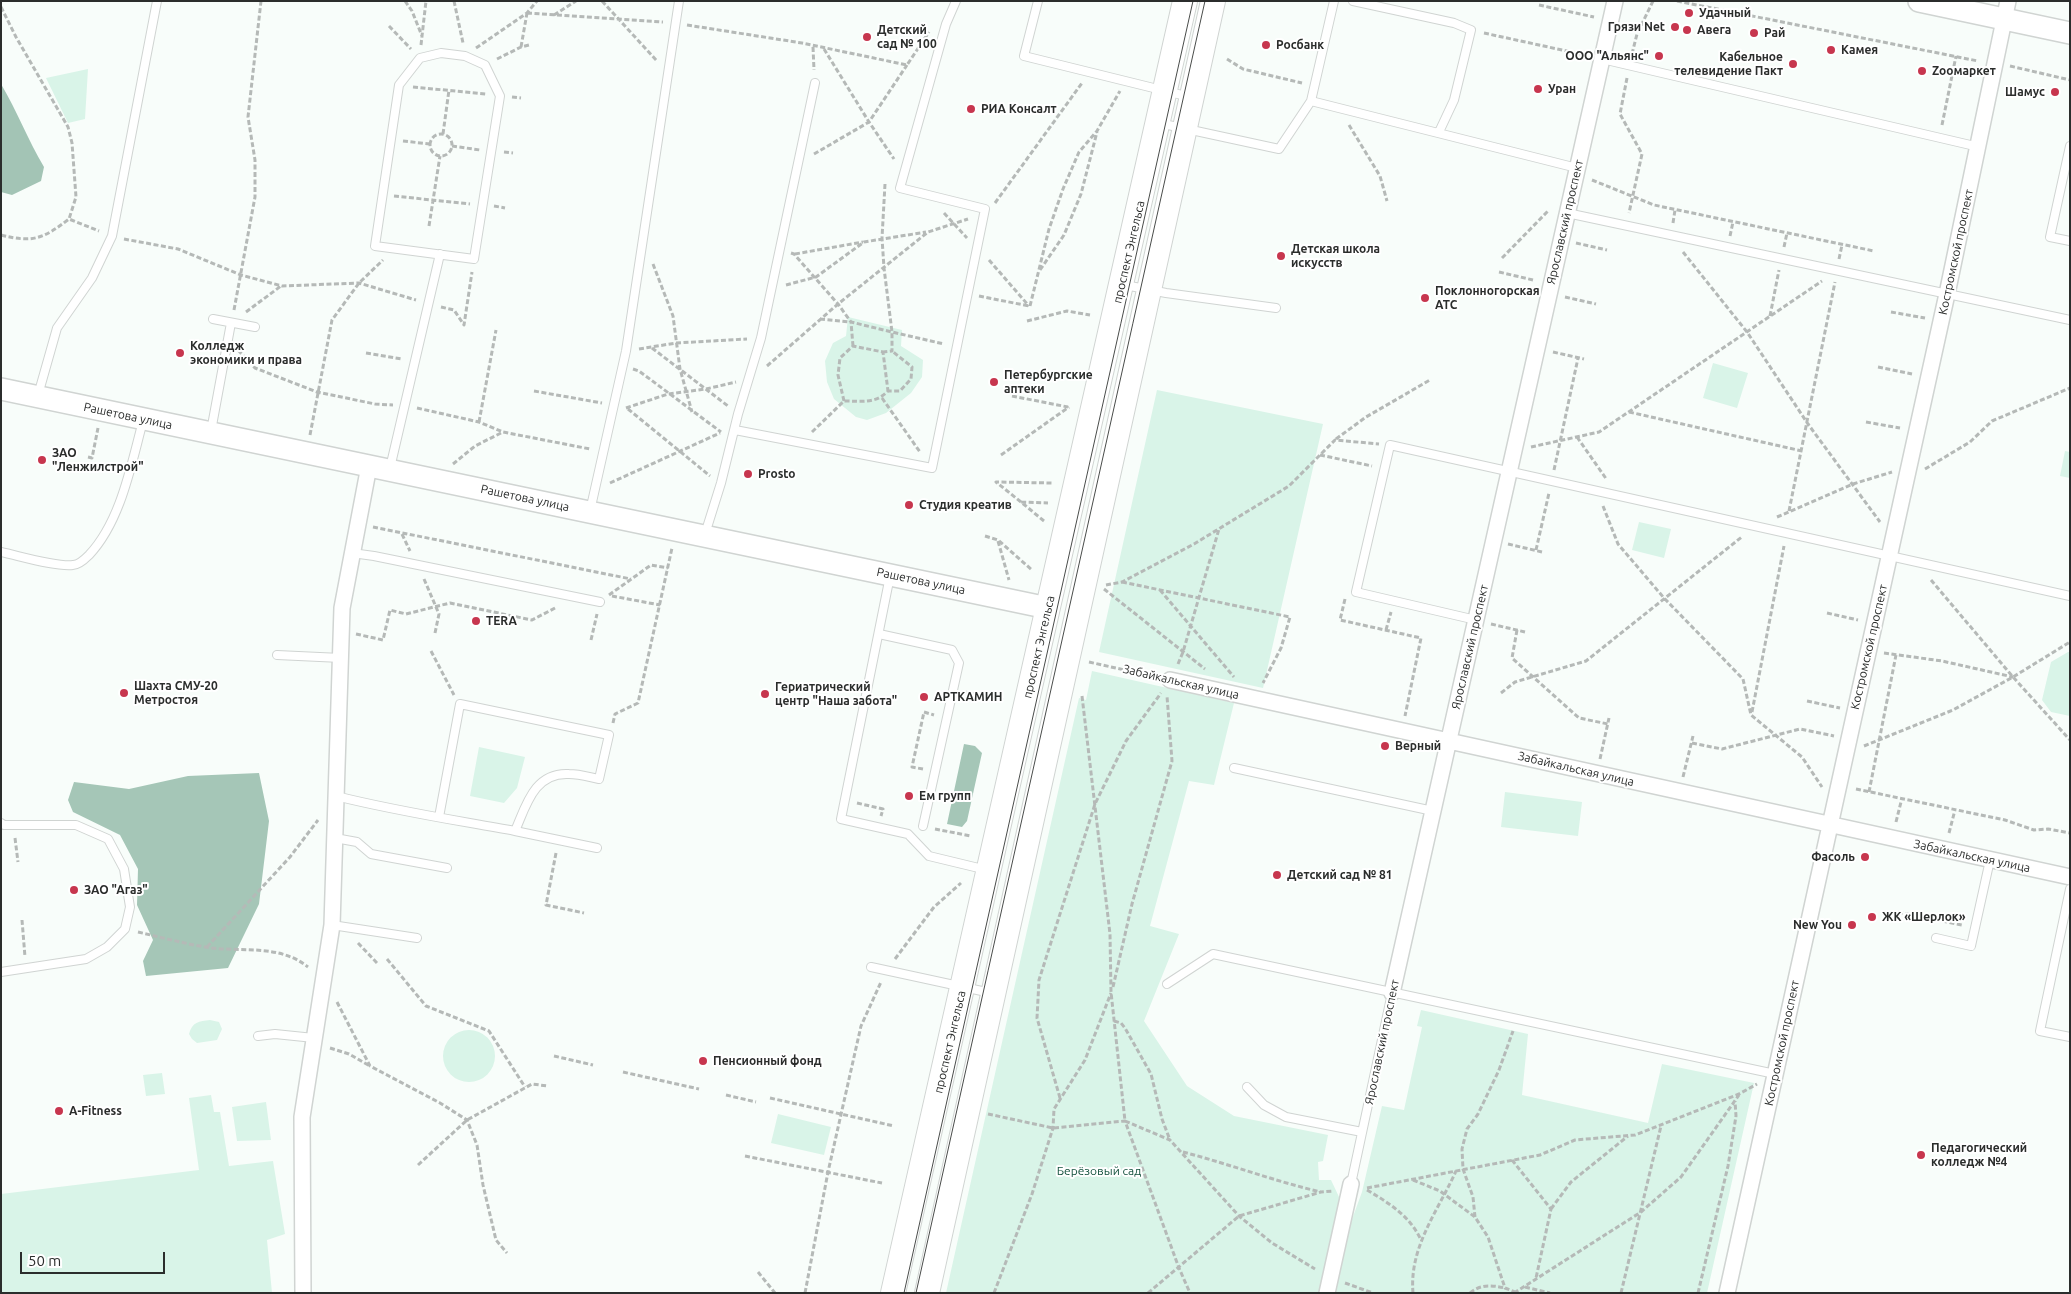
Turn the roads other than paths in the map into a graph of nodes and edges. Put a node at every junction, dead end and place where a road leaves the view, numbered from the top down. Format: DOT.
graph roads {
  1 [pos="157,1"];
  2 [pos="679,1"];
  3 [pos="956,1"];
  4 [pos="1038,1"];
  5 [pos="1186,1"];
  6 [pos="1213,1"];
  7 [pos="1334,1"];
  8 [pos="1353,1"];
  9 [pos="1615,1"];
  10 [pos="1919,1"];
  11 [pos="2007,10"];
  12 [pos="2070,33"];
  13 [pos="1602,59"];
  14 [pos="815,83"];
  15 [pos="1165,92"];
  16 [pos="1191,97"];
  17 [pos="1311,101"];
  18 [pos="1158,123"];
  19 [pos="1184,128"];
  20 [pos="1439,132"];
  21 [pos="2070,146"];
  22 [pos="1979,147"];
  23 [pos="1582,173"];
  24 [pos="1567,213"];
  25 [pos="2070,241"];
  26 [pos="440,254"];
  27 [pos="1122,284"];
  28 [pos="1149,289"];
  29 [pos="1947,294"];
  30 [pos="1276,308"];
  31 [pos="213,319"];
  32 [pos="2070,320"];
  33 [pos="231,322"];
  34 [pos="255,327"];
  35 [pos="1,389"];
  36 [pos="38,397"];
  37 [pos="143,419"];
  38 [pos="735,430"];
  39 [pos="211,433"];
  40 [pos="369,466"];
  41 [pos="390,470"];
  42 [pos="1509,470"];
  43 [pos="589,512"];
  44 [pos="705,536"];
  45 [pos="1,552"];
  46 [pos="352,553"];
  47 [pos="1890,556"];
  48 [pos="890,575"];
  49 [pos="2070,596"];
  50 [pos="600,602"];
  51 [pos="1048,608"];
  52 [pos="1077,614"];
  53 [pos="1476,620"];
  54 [pos="879,634"];
  55 [pos="277,655"];
  56 [pos="340,658"];
  57 [pos="1170,680"];
  58 [pos="1448,741"];
  59 [pos="1234,768"];
  60 [pos="336,796"];
  61 [pos="1433,811"];
  62 [pos="439,817"];
  63 [pos="1,823"];
  64 [pos="1830,825"];
  65 [pos="923,826"];
  66 [pos="515,831"];
  67 [pos="336,838"];
  68 [pos="597,848"];
  69 [pos="1990,860"];
  70 [pos="447,868"];
  71 [pos="989,870"];
  72 [pos="2070,877"];
  73 [pos="2070,889"];
  74 [pos="337,926"];
  75 [pos="417,938"];
  76 [pos="1936,938"];
  77 [pos="870,967"];
  78 [pos="1,972"];
  79 [pos="1167,984"];
  80 [pos="962,988"];
  81 [pos="1392,993"];
  82 [pos="993,994"];
  83 [pos="258,1036"];
  84 [pos="314,1038"];
  85 [pos="2070,1038"];
  86 [pos="1768,1078"];
  87 [pos="1247,1087"];
  88 [pos="1362,1132"];
  89 [pos="1350,1187"];
  90 [pos="304,1293"];
  91 [pos="893,1293"];
  92 [pos="927,1293"];
  93 [pos="1326,1293"];
  94 [pos="1727,1293"];
  1 -- 36 [label="lane"];
  2 -- 43 [label="lane"];
  3 -- 38 [label="lane"];
  4 -- 15 [label="lane"];
  5 -- 15 [label="main road, проспект Энгельса"];
  6 -- 16 [label="main road"];
  7 -- 17 [label="lane"];
  8 -- 20 [label="lane"];
  9 -- 13 [label="street, Ярославский проспект"];
  10 -- 11 [label="street"];
  11 -- 12 [label="street"];
  11 -- 22 [label="street, Костромской проспект"];
  13 -- 22 [label="lane"];
  13 -- 23 [label="street, Ярославский проспект"];
  14 -- 38 [label="lane"];
  15 -- 16 [label="lane"];
  15 -- 18 [label="main road, проспект Энгельса"];
  16 -- 19 [label="main road"];
  17 -- 19 [label="lane"];
  17 -- 20 [label="lane"];
  18 -- 19 [label="lane"];
  18 -- 27 [label="main road, проспект Энгельса"];
  19 -- 28 [label="main road"];
  20 -- 23 [label="lane"];
  21 -- 25 [label="lane"];
  22 -- 29 [label="street, Костромской проспект"];
  23 -- 24 [label="street, Ярославский проспект"];
  24 -- 29 [label="lane"];
  24 -- 42 [label="street, Ярославский проспект"];
  26 -- 26 [label="lane"];
  26 -- 41 [label="lane"];
  27 -- 28 [label="lane"];
  27 -- 51 [label="main road, проспект Энгельса"];
  28 -- 30 [label="lane"];
  28 -- 52 [label="main road"];
  29 -- 32 [label="lane"];
  29 -- 47 [label="street, Костромской проспект"];
  31 -- 33 [label="lane"];
  33 -- 34 [label="lane"];
  33 -- 39 [label="lane"];
  35 -- 36 [label="street, Рашетова улица"];
  36 -- 37 [label="street, Рашетова улица"];
  37 -- 39 [label="street, Рашетова улица"];
  37 -- 45 [label="lane"];
  38 -- 44 [label="lane"];
  39 -- 40 [label="street, Рашетова улица"];
  40 -- 41 [label="street, Рашетова улица"];
  40 -- 46 [label="street"];
  41 -- 43 [label="street, Рашетова улица"];
  42 -- 47 [label="lane"];
  42 -- 53 [label="street, Ярославский проспект"];
  42 -- 53 [label="lane"];
  43 -- 44 [label="street, Рашетова улица"];
  44 -- 48 [label="street, Рашетова улица"];
  46 -- 50 [label="lane"];
  46 -- 56 [label="street"];
  47 -- 49 [label="lane"];
  47 -- 64 [label="street, Костромской проспект"];
  48 -- 51 [label="street, Рашетова улица"];
  48 -- 54 [label="lane"];
  51 -- 52 [label="main road"];
  51 -- 71 [label="main road, проспект Энгельса"];
  52 -- 82 [label="main road"];
  53 -- 58 [label="street, Ярославский проспект"];
  54 -- 65 [label="lane"];
  54 -- 71 [label="lane"];
  55 -- 56 [label="lane"];
  56 -- 60 [label="street"];
  57 -- 58 [label="street, Забайкальская улица"];
  58 -- 61 [label="street, Ярославский проспект"];
  58 -- 64 [label="street, Забайкальская улица"];
  59 -- 61 [label="lane"];
  60 -- 62 [label="lane"];
  60 -- 67 [label="street"];
  61 -- 81 [label="street, Ярославский проспект"];
  62 -- 66 [label="lane"];
  62 -- 66 [label="lane"];
  63 -- 78 [label="lane"];
  64 -- 69 [label="street, Забайкальская улица"];
  64 -- 86 [label="street, Костромской проспект"];
  66 -- 68 [label="lane"];
  67 -- 70 [label="lane"];
  67 -- 74 [label="street"];
  69 -- 72 [label="street, Забайкальская улица"];
  69 -- 76 [label="lane"];
  71 -- 80 [label="main road, проспект Энгельса"];
  73 -- 85 [label="lane"];
  74 -- 75 [label="lane"];
  74 -- 84 [label="street"];
  77 -- 80 [label="lane"];
  79 -- 81 [label="lane"];
  80 -- 82 [label="lane"];
  80 -- 91 [label="main road, проспект Энгельса"];
  81 -- 86 [label="lane"];
  81 -- 88 [label="lane, Ярославский проспект"];
  82 -- 92 [label="main road"];
  83 -- 84 [label="lane"];
  84 -- 90 [label="street"];
  86 -- 94 [label="street, Костромской проспект"];
  87 -- 88 [label="lane"];
  88 -- 89 [label="lane, Ярославский проспект"];
  89 -- 93 [label="street, Ярославский проспект"];
}
